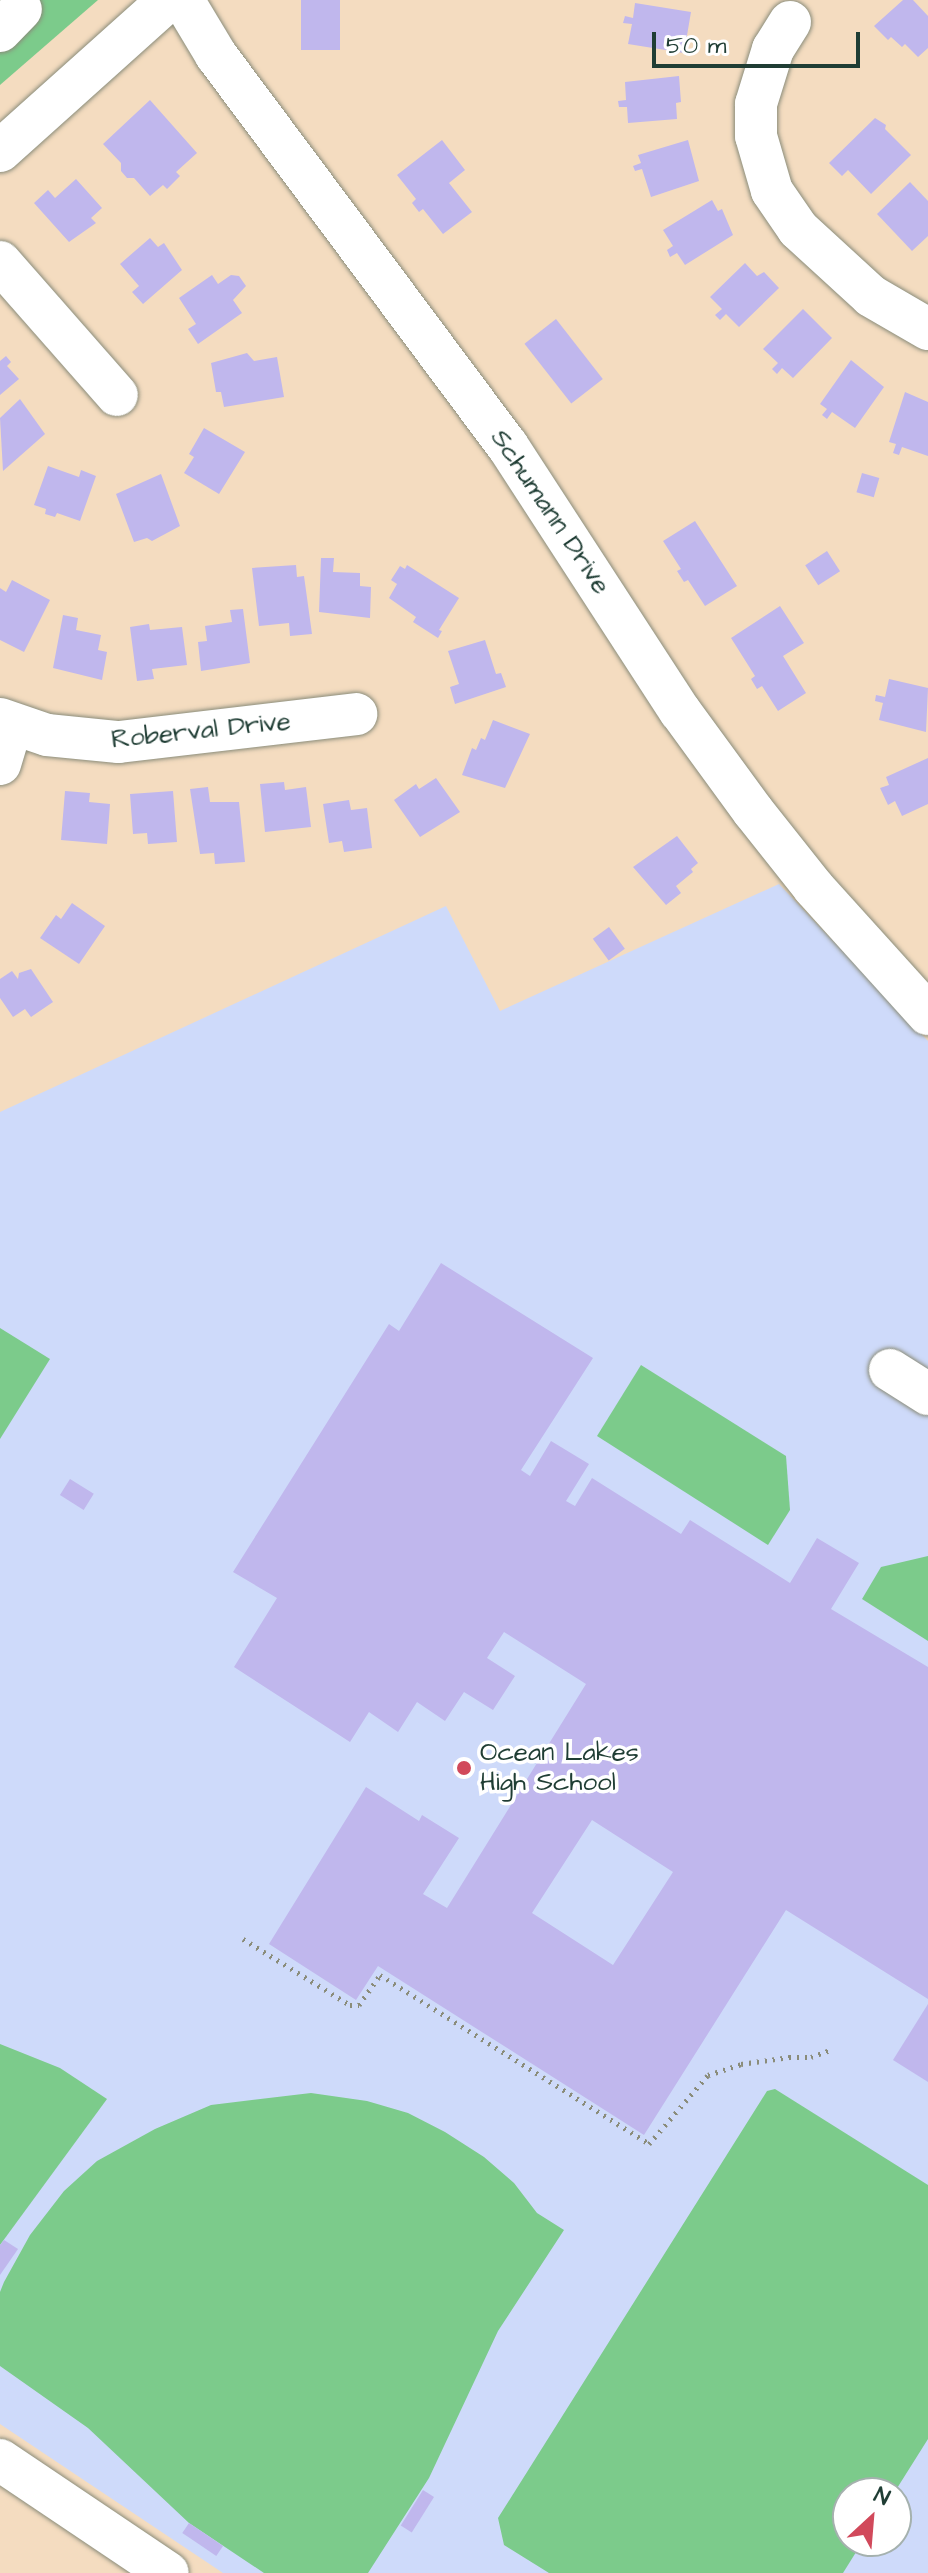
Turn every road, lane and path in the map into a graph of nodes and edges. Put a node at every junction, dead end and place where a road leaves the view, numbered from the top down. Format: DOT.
graph roads {
  1 [pos="168,0"];
  2 [pos="183,0"];
  3 [pos="790,22"];
  4 [pos="0,151"];
  5 [pos="0,262"];
  6 [pos="928,329"];
  7 [pos="117,395"];
  8 [pos="356,714"];
  9 [pos="6,722"];
  10 [pos="0,764"];
  11 [pos="928,1014"];
  12 [pos="890,1370"];
  13 [pos="928,1394"];
  14 [pos="243,1939"];
  15 [pos="830,2050"];
  16 [pos="0,2460"];
  17 [pos="168,2573"];
  1 -- 4 [label="street"];
  2 -- 11 [label="street, Schumann Drive"];
  3 -- 6 [label="street"];
  5 -- 7 [label="street"];
  8 -- 9 [label="street, Roberval Drive"];
  9 -- 10 [label="street"];
  12 -- 13 [label="street"];
  14 -- 15 [label="path"];
  16 -- 17 [label="street"];
}
